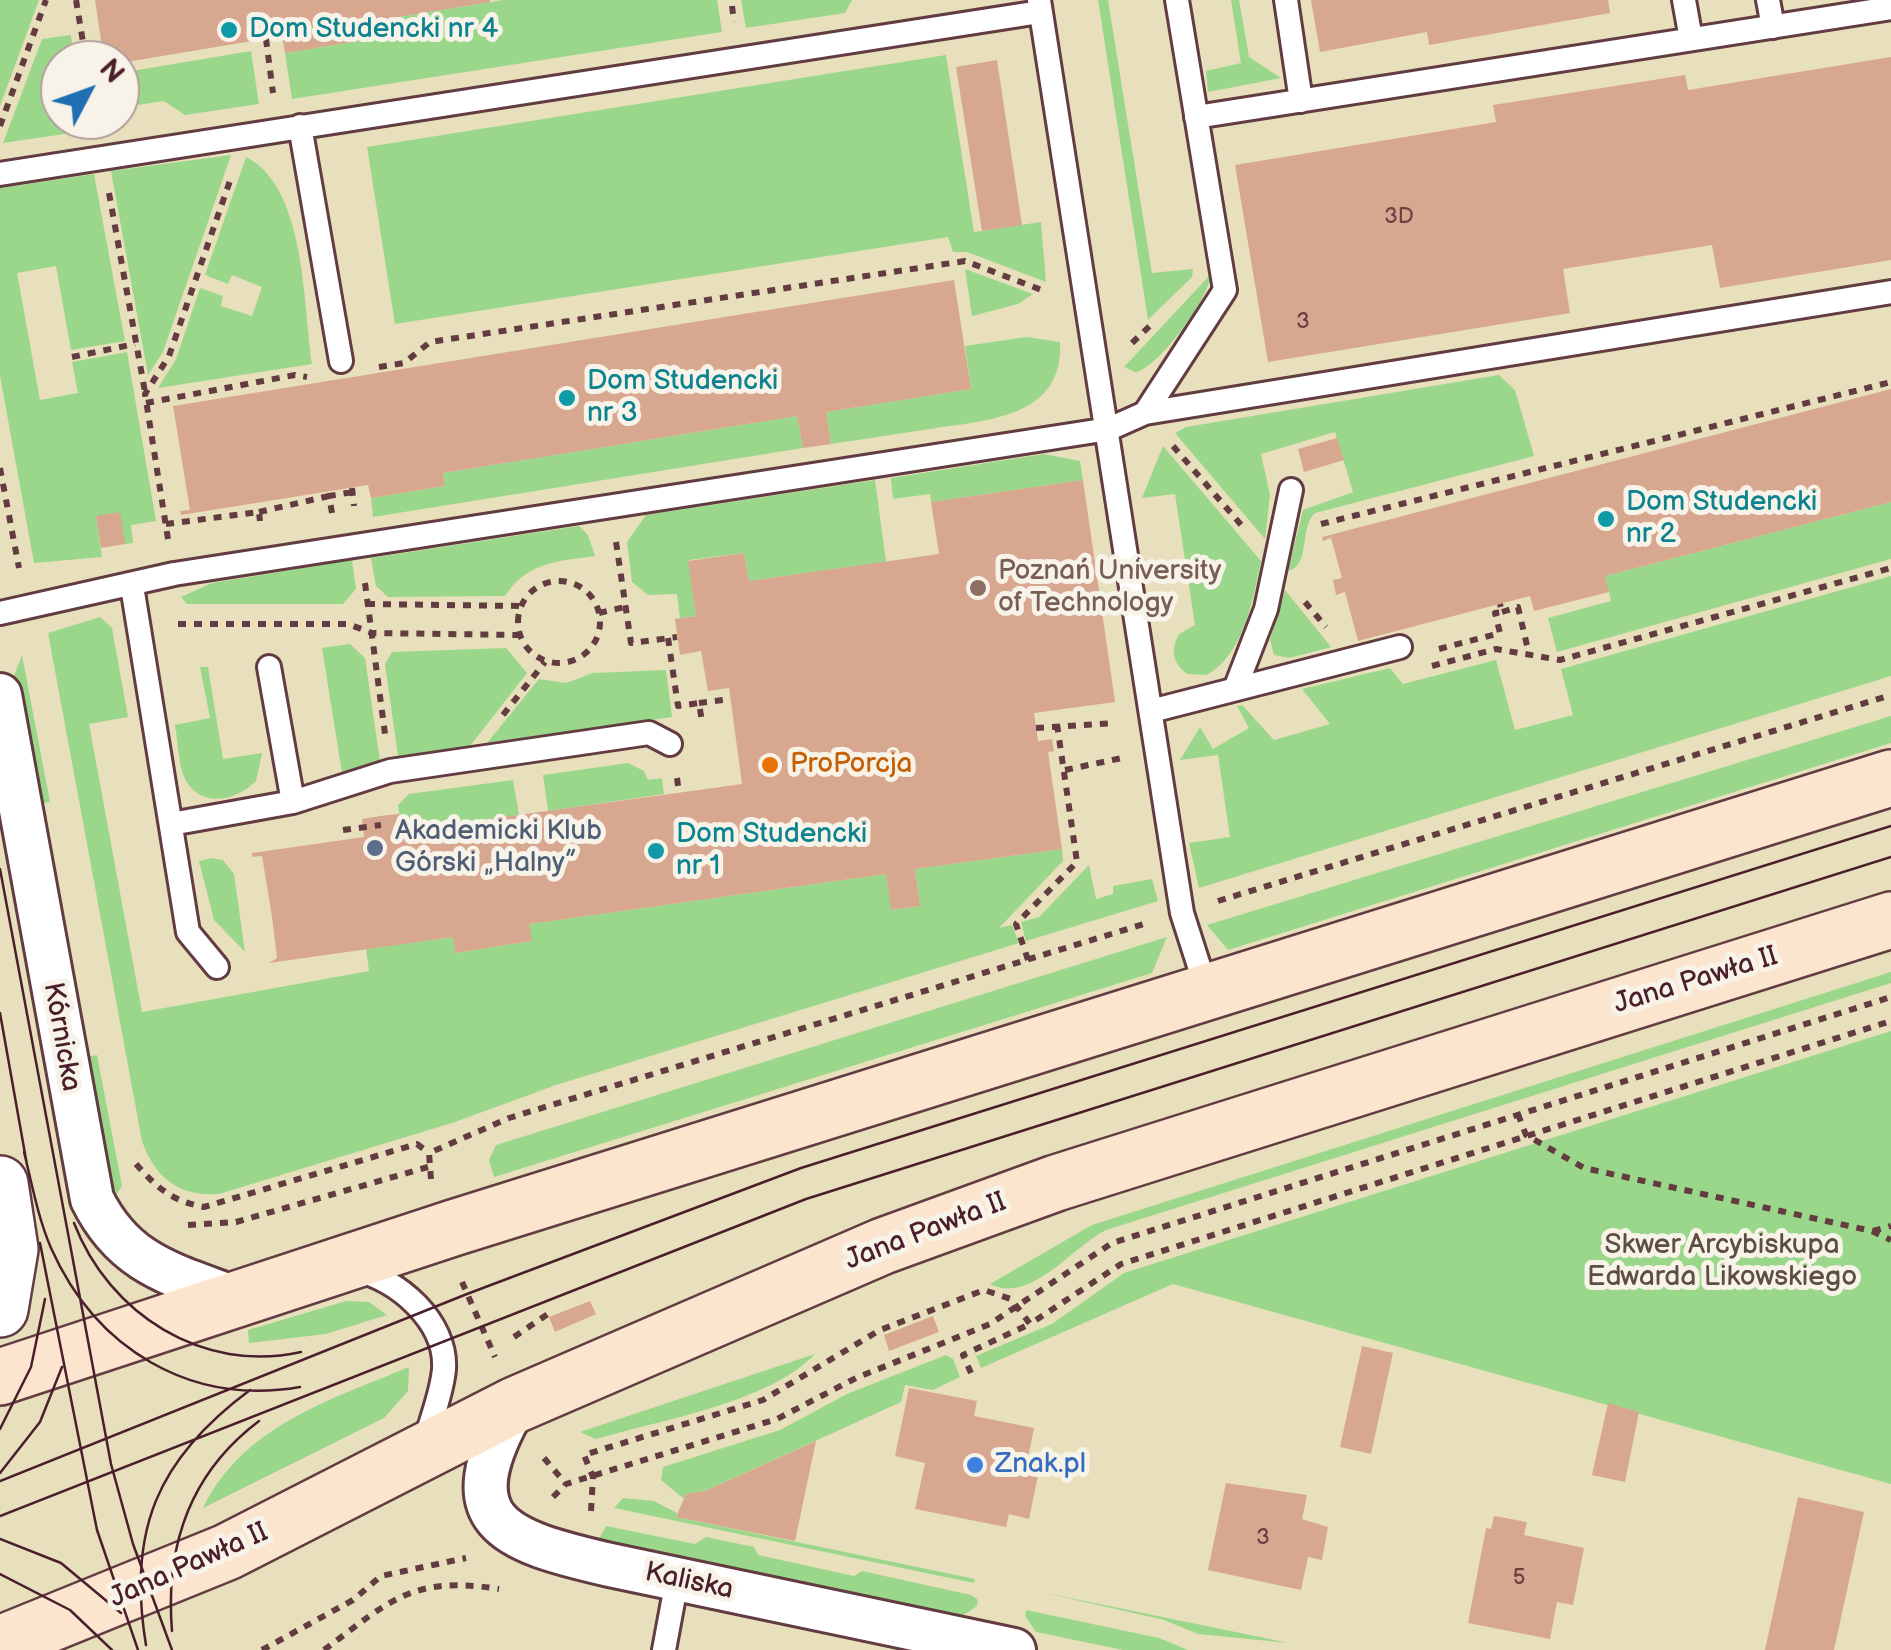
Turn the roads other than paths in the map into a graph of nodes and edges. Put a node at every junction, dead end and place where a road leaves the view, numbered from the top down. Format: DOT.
graph roads {
  1 [pos="1177,0"];
  2 [pos="1286,0"];
  3 [pos="1684,0"];
  4 [pos="1768,0"];
  5 [pos="1039,6"];
  6 [pos="1891,8"];
  7 [pos="1773,27"];
  8 [pos="1691,40"];
  9 [pos="1301,101"];
  10 [pos="1196,118"];
  11 [pos="300,126"];
  12 [pos="0,174"];
  13 [pos="1891,292"];
  14 [pos="341,361"];
  15 [pos="1145,413"];
  16 [pos="1109,429"];
  17 [pos="1290,490"];
  18 [pos="132,586"];
  19 [pos="0,612"];
  20 [pos="1401,653"];
  21 [pos="269,667"];
  22 [pos="1235,689"];
  23 [pos="0,695"];
  24 [pos="1151,710"];
  25 [pos="670,744"];
  26 [pos="1891,778"];
  27 [pos="293,802"];
  28 [pos="170,824"];
  29 [pos="1891,920"];
  30 [pos="217,966"];
  31 [pos="1208,992"];
  32 [pos="0,1184"];
  33 [pos="338,1267"];
  34 [pos="235,1298"];
  35 [pos="0,1309"];
  36 [pos="0,1378"];
  37 [pos="515,1405"];
  38 [pos="422,1454"];
  39 [pos="678,1580"];
  40 [pos="25,1640"];
  41 [pos="664,1650"];
  42 [pos="1014,1650"];
  1 -- 10 [label="lane"];
  2 -- 9 [label="lane"];
  3 -- 8 [label="lane"];
  4 -- 7 [label="lane"];
  5 -- 11 [label="lane"];
  5 -- 16 [label="lane"];
  6 -- 7 [label="lane"];
  7 -- 8 [label="lane"];
  8 -- 9 [label="lane"];
  9 -- 10 [label="lane"];
  10 -- 15 [label="lane"];
  11 -- 12 [label="lane"];
  11 -- 14 [label="lane"];
  13 -- 15 [label="lane"];
  15 -- 16 [label="lane"];
  16 -- 18 [label="lane"];
  16 -- 24 [label="lane"];
  17 -- 22 [label="lane"];
  18 -- 19 [label="lane"];
  18 -- 28 [label="lane"];
  20 -- 22 [label="lane"];
  21 -- 27 [label="lane"];
  22 -- 24 [label="lane"];
  23 -- 34 [label="street, Kórnicka"];
  24 -- 31 [label="lane"];
  25 -- 27 [label="lane"];
  26 -- 31 [label="main road"];
  27 -- 28 [label="lane"];
  28 -- 30 [label="lane"];
  29 -- 37 [label="main road, Jana Pawła II"];
  31 -- 33 [label="main road"];
  32 -- 35 [label="street"];
  33 -- 34 [label="main road"];
  33 -- 38 [label="lane"];
  34 -- 36 [label="main road"];
  37 -- 38 [label="main road, Jana Pawła II"];
  37 -- 39 [label="street, Kaliska"];
  38 -- 40 [label="main road, Jana Pawła II"];
  39 -- 41 [label="lane"];
  39 -- 42 [label="street, Kaliska"];
}
